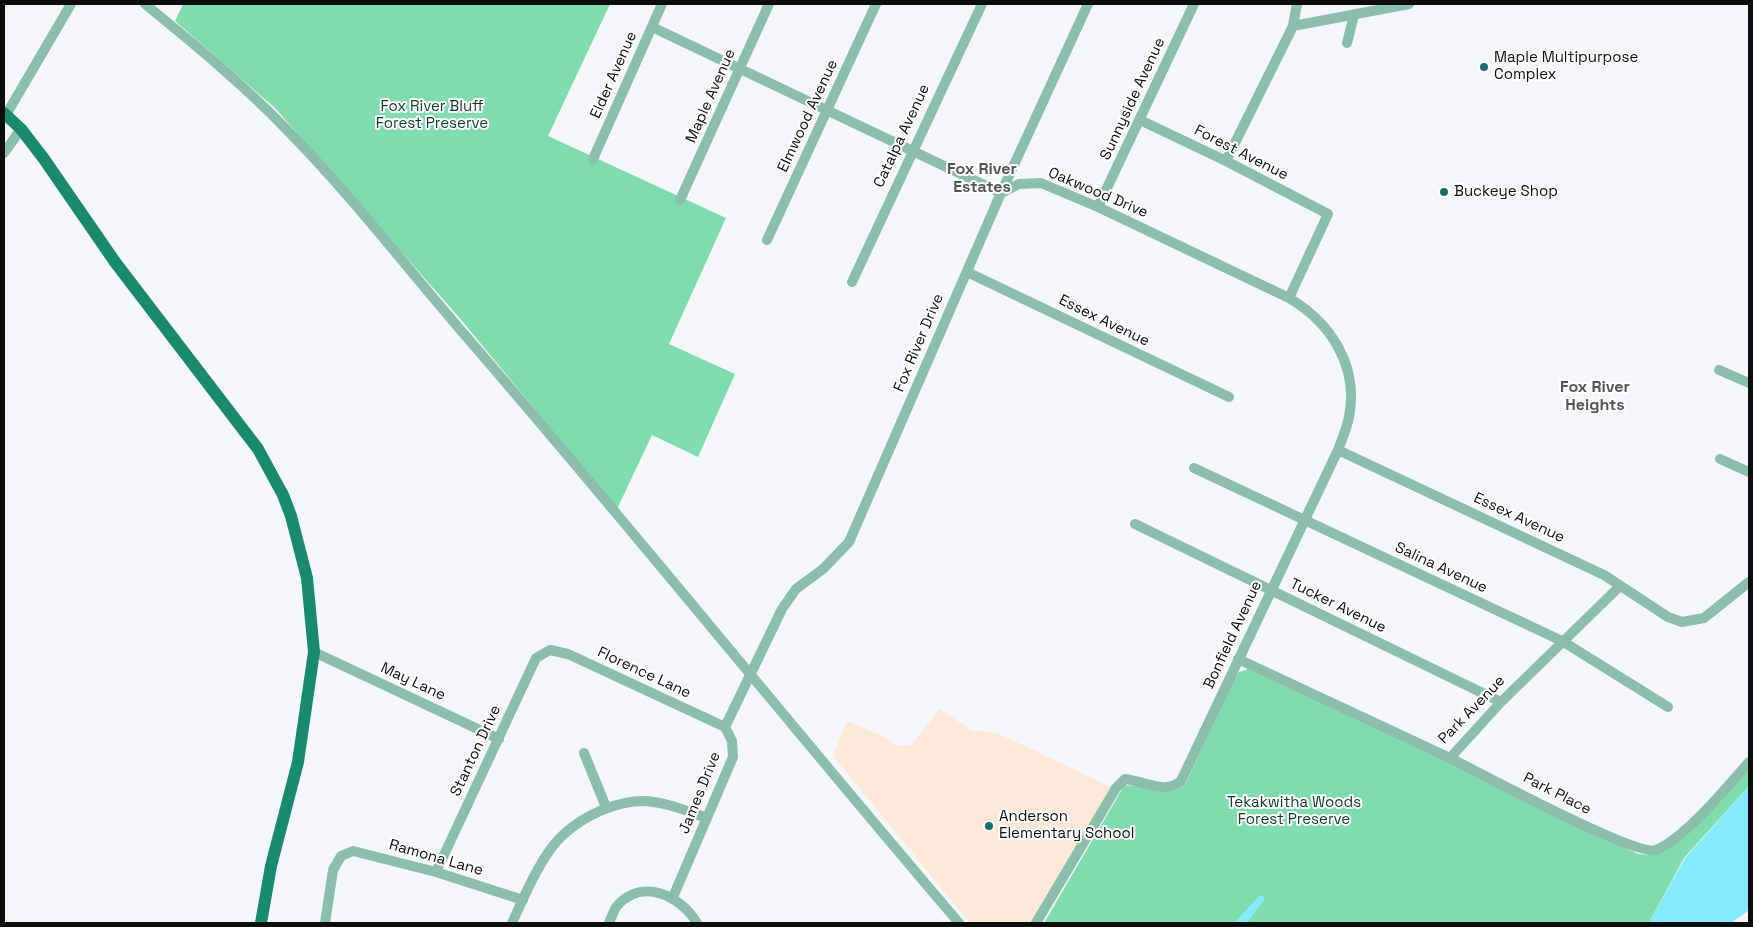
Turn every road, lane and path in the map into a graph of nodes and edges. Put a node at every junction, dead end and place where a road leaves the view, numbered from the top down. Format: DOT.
graph roads {
  1 [pos="71,4"];
  2 [pos="145,4"];
  3 [pos="662,4"];
  4 [pos="769,4"];
  5 [pos="876,4"];
  6 [pos="982,4"];
  7 [pos="1088,4"];
  8 [pos="1194,4"];
  9 [pos="1297,4"];
  10 [pos="1409,4"];
  11 [pos="1354,15"];
  12 [pos="1293,26"];
  13 [pos="652,27"];
  14 [pos="1347,43"];
  15 [pos="739,70"];
  16 [pos="828,110"];
  17 [pos="5,114"];
  18 [pos="1140,120"];
  19 [pos="21,129"];
  20 [pos="912,150"];
  21 [pos="4,153"];
  22 [pos="593,159"];
  23 [pos="1226,161"];
  24 [pos="1001,193"];
  25 [pos="680,200"];
  26 [pos="1098,206"];
  27 [pos="767,240"];
  28 [pos="966,272"];
  29 [pos="852,282"];
  30 [pos="1289,298"];
  31 [pos="1719,370"];
  32 [pos="1749,383"];
  33 [pos="1230,397"];
  34 [pos="1338,450"];
  35 [pos="1720,459"];
  36 [pos="1194,468"];
  37 [pos="1749,472"];
  38 [pos="1303,520"];
  39 [pos="1135,524"];
  40 [pos="1749,582"];
  41 [pos="1620,586"];
  42 [pos="1270,590"];
  43 [pos="1562,641"];
  44 [pos="550,650"];
  45 [pos="314,652"];
  46 [pos="1238,658"];
  47 [pos="751,675"];
  48 [pos="1501,702"];
  49 [pos="1668,707"];
  50 [pos="725,726"];
  51 [pos="499,739"];
  52 [pos="584,753"];
  53 [pos="1450,758"];
  54 [pos="1749,762"];
  55 [pos="606,807"];
  56 [pos="707,818"];
  57 [pos="436,872"];
  58 [pos="673,897"];
  59 [pos="523,900"];
  60 [pos="261,923"];
  61 [pos="325,923"];
  62 [pos="512,923"];
  63 [pos="609,923"];
  64 [pos="697,923"];
  65 [pos="959,923"];
  66 [pos="1036,923"];
  1 -- 17 [label="street"];
  2 -- 47 [label="street"];
  3 -- 13 [label="street, Elder Avenue"];
  4 -- 15 [label="street, Maple Avenue"];
  5 -- 16 [label="street, Elmwood Avenue"];
  6 -- 20 [label="street, Catalpa Avenue"];
  7 -- 24 [label="street, Fox River Drive"];
  8 -- 18 [label="street, Sunnyside Avenue"];
  9 -- 12 [label="street"];
  10 -- 11 [label="street"];
  11 -- 12 [label="street"];
  11 -- 14 [label="street"];
  12 -- 23 [label="street"];
  13 -- 15 [label="street"];
  13 -- 22 [label="street, Elder Avenue"];
  15 -- 16 [label="street"];
  15 -- 25 [label="street, Maple Avenue"];
  16 -- 20 [label="street"];
  16 -- 27 [label="street, Elmwood Avenue"];
  17 -- 19 [label="main road"];
  18 -- 23 [label="street, Forest Avenue"];
  18 -- 26 [label="street, Sunnyside Avenue"];
  19 -- 21 [label="street"];
  19 -- 45 [label="main road"];
  20 -- 24 [label="street"];
  20 -- 29 [label="street, Catalpa Avenue"];
  23 -- 30 [label="street, Forest Avenue"];
  24 -- 26 [label="street, Oakwood Drive"];
  24 -- 28 [label="street, Fox River Drive"];
  26 -- 30 [label="street, Oakwood Drive"];
  28 -- 33 [label="street, Essex Avenue"];
  28 -- 47 [label="street, Fox River Drive"];
  30 -- 34 [label="street, Oakwood Drive"];
  31 -- 32 [label="street"];
  34 -- 38 [label="street, Bonfield Avenue"];
  34 -- 41 [label="street, Essex Avenue"];
  35 -- 37 [label="street"];
  36 -- 38 [label="street, Salina Avenue"];
  38 -- 42 [label="street, Bonfield Avenue"];
  38 -- 43 [label="street, Salina Avenue"];
  39 -- 42 [label="street, Tucker Avenue"];
  40 -- 41 [label="street, Essex Avenue"];
  41 -- 43 [label="street, Park Avenue"];
  42 -- 46 [label="street, Bonfield Avenue"];
  42 -- 48 [label="street, Tucker Avenue"];
  43 -- 48 [label="street, Park Avenue"];
  43 -- 49 [label="street, Salina Avenue"];
  44 -- 50 [label="street, Florence Lane"];
  44 -- 51 [label="street, Stanton Drive"];
  45 -- 51 [label="street, May Lane"];
  45 -- 60 [label="main road"];
  46 -- 53 [label="street, Park Avenue"];
  46 -- 66 [label="street, Bonfield Avenue"];
  47 -- 50 [label="street"];
  47 -- 65 [label="street"];
  48 -- 53 [label="street, Park Avenue"];
  50 -- 56 [label="street, James Drive"];
  51 -- 57 [label="street, Stanton Drive"];
  52 -- 55 [label="street"];
  53 -- 54 [label="street, Park Place"];
  55 -- 56 [label="street"];
  55 -- 59 [label="street"];
  56 -- 58 [label="street, James Drive"];
  57 -- 59 [label="street, Ramona Lane"];
  57 -- 61 [label="street, Ramona Lane"];
  58 -- 63 [label="street"];
  58 -- 64 [label="street"];
  59 -- 62 [label="street"];
}
